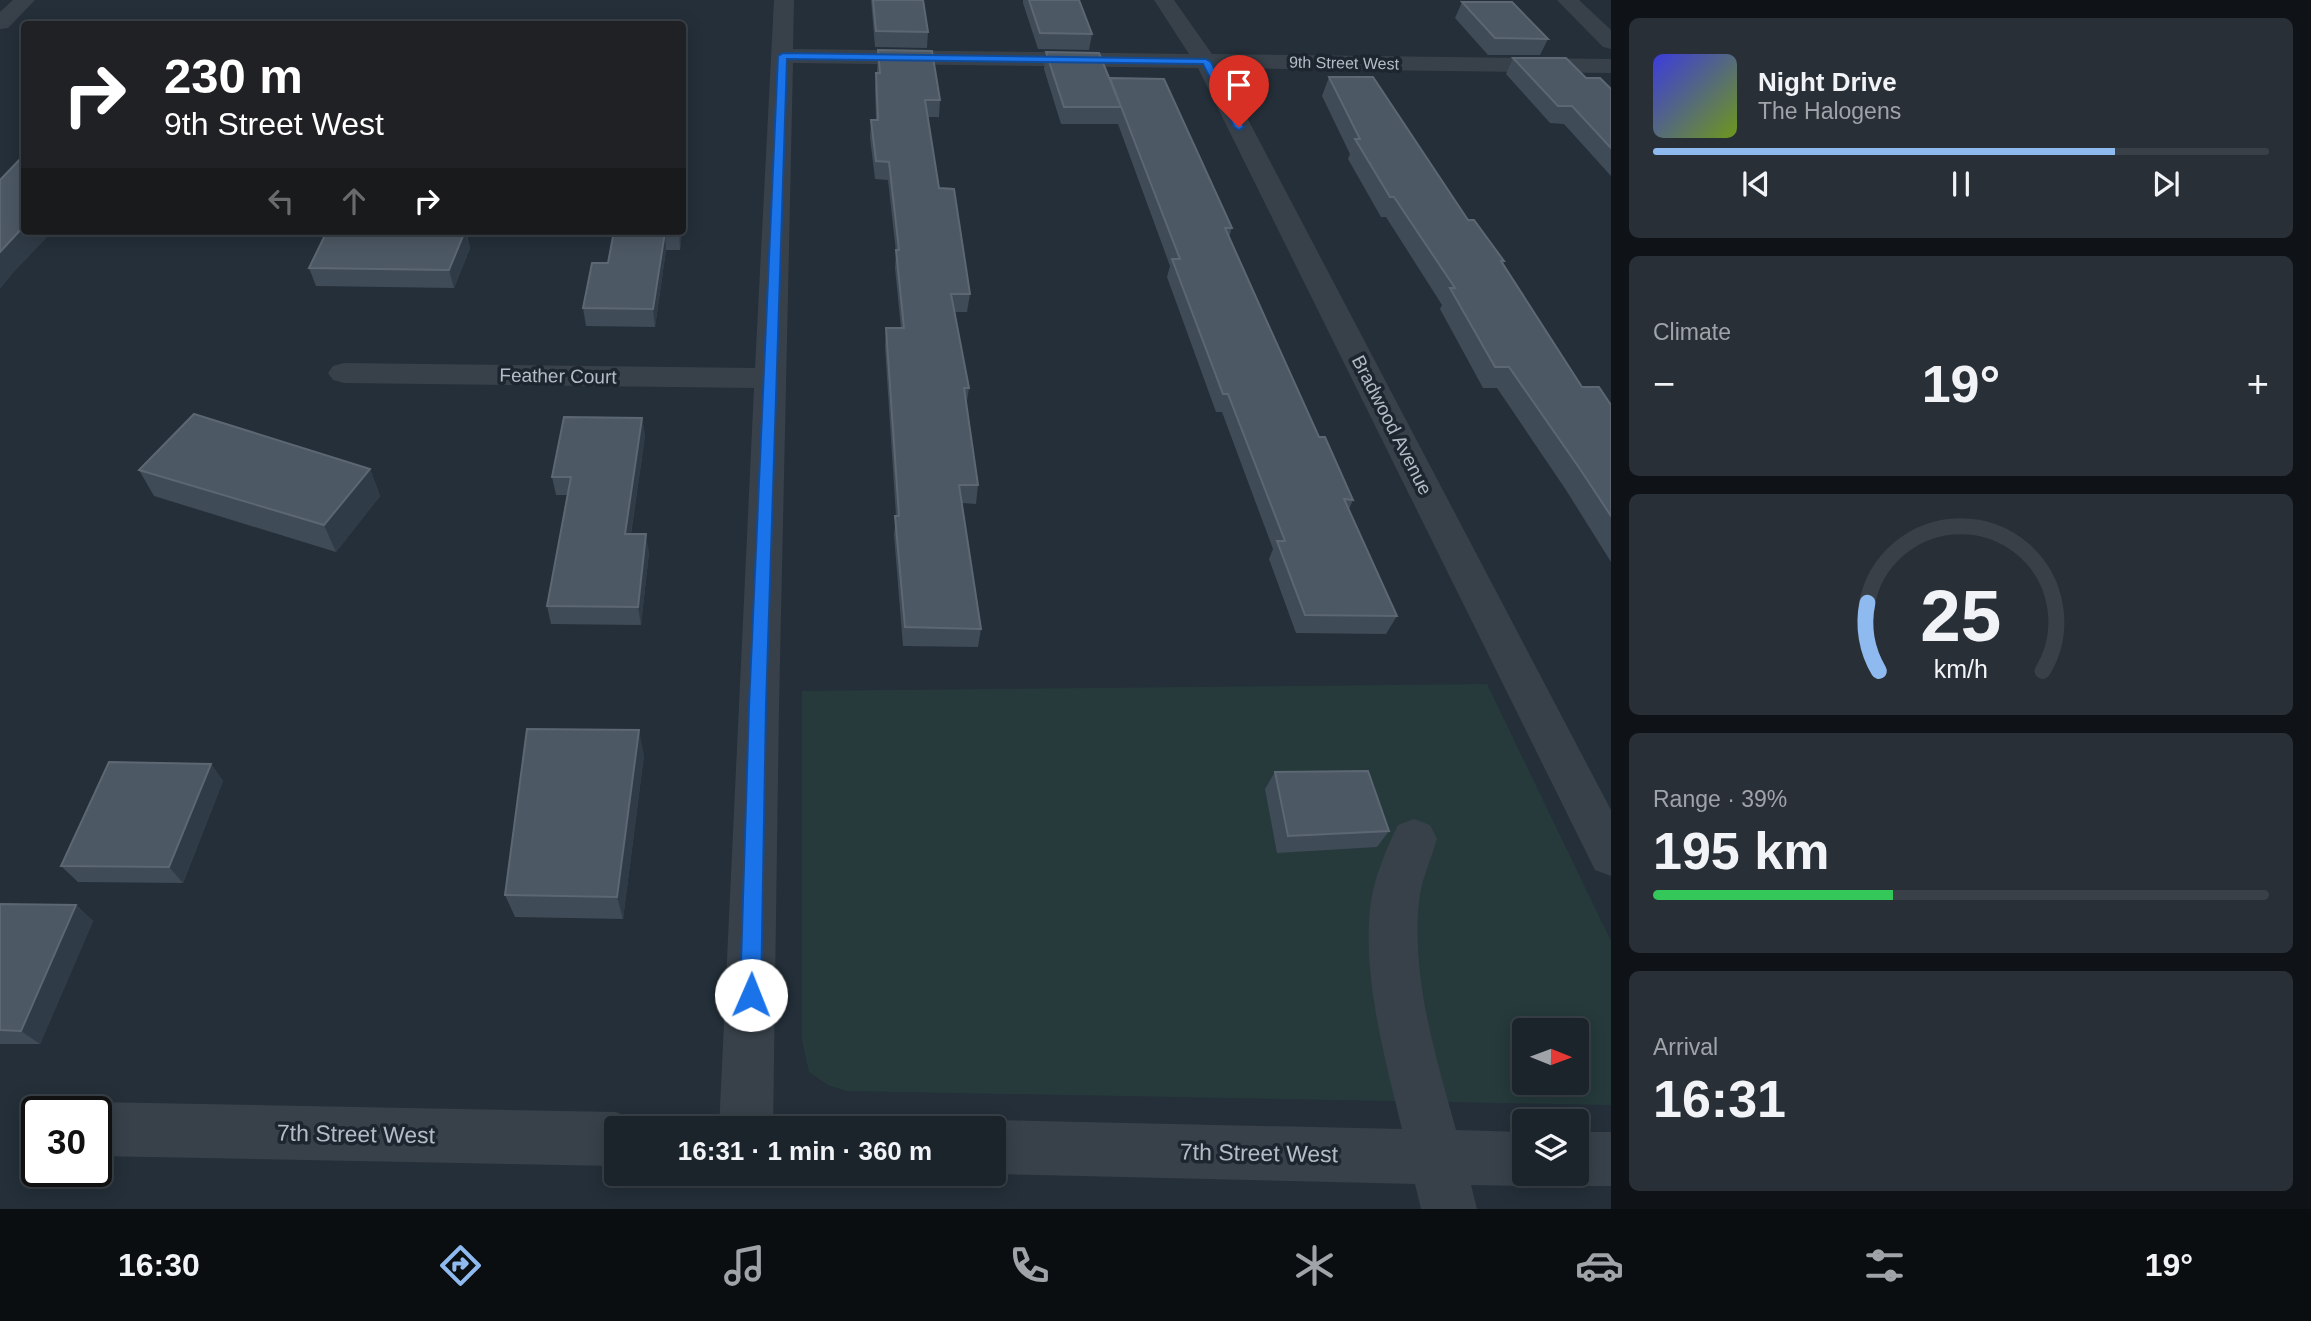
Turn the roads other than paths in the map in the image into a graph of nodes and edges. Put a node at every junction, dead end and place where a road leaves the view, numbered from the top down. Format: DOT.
graph roads {
  1 [pos="25,0"];
  2 [pos="784,0"];
  3 [pos="1164,0"];
  4 [pos="1567,0"];
  5 [pos="0,23"];
  6 [pos="1611,42"];
  7 [pos="783,56"];
  8 [pos="1206,62"];
  9 [pos="1611,66"];
  10 [pos="344,373"];
  11 [pos="772,379"];
  12 [pos="1414,839"];
  13 [pos="1611,855"];
  14 [pos="746,1116"];
  15 [pos="112,1129"];
  16 [pos="604,1139"];
  17 [pos="1006,1147"];
  18 [pos="1437,1158"];
  19 [pos="1512,1159"];
  20 [pos="1589,1159"];
  21 [pos="1611,1159"];
  22 [pos="1449,1209"];
  1 -- 5 [label="street"];
  2 -- 7 [label="street"];
  3 -- 8 [label="street, Bradwood Avenue"];
  4 -- 6 [label="street"];
  7 -- 8 [label="street, 9th Street West"];
  7 -- 11 [label="street"];
  8 -- 9 [label="street, 9th Street West"];
  8 -- 13 [label="street, Bradwood Avenue"];
  10 -- 11 [label="street, Feather Court"];
  11 -- 14 [label="street"];
  12 -- 18 [label="street"];
  15 -- 16 [label="street, 7th Street West"];
  17 -- 18 [label="street, 7th Street West"];
  18 -- 19 [label="street, 7th Street West"];
  18 -- 22 [label="street"];
  20 -- 21 [label="street"];
}
